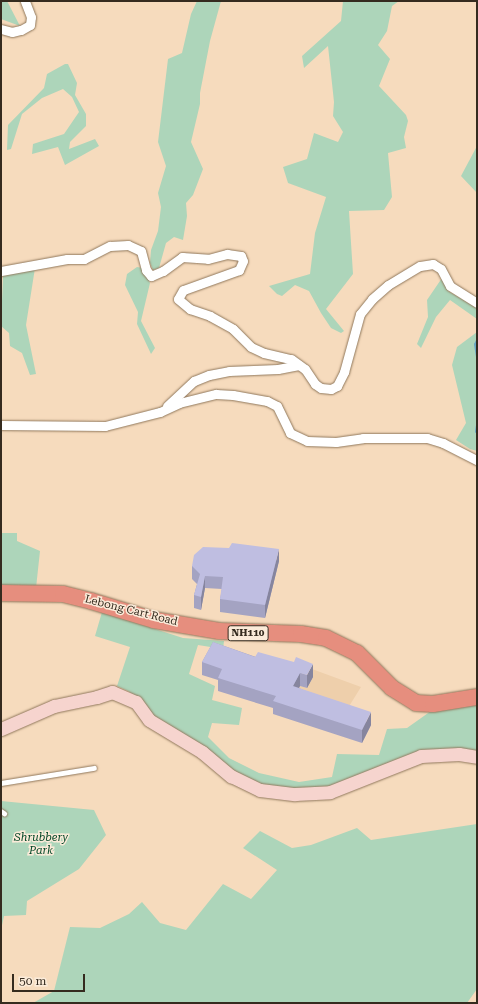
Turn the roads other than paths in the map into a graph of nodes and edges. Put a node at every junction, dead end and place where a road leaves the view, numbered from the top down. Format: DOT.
graph roads {
  1 [pos="25,1"];
  2 [pos="1,29"];
  3 [pos="1,271"];
  4 [pos="477,303"];
  5 [pos="300,365"];
  6 [pos="160,412"];
  7 [pos="1,425"];
  8 [pos="477,460"];
  9 [pos="1,593"];
  10 [pos="477,697"];
  11 [pos="1,730"];
  12 [pos="477,757"];
  13 [pos="94,768"];
  14 [pos="1,783"];
  1 -- 2 [label="street"];
  3 -- 5 [label="street"];
  4 -- 5 [label="street"];
  5 -- 6 [label="street"];
  6 -- 7 [label="street"];
  6 -- 8 [label="street"];
  9 -- 10 [label="highway, Lebong Cart Road / NH110"];
  11 -- 12 [label="main road"];
  13 -- 14 [label="lane"];
}
